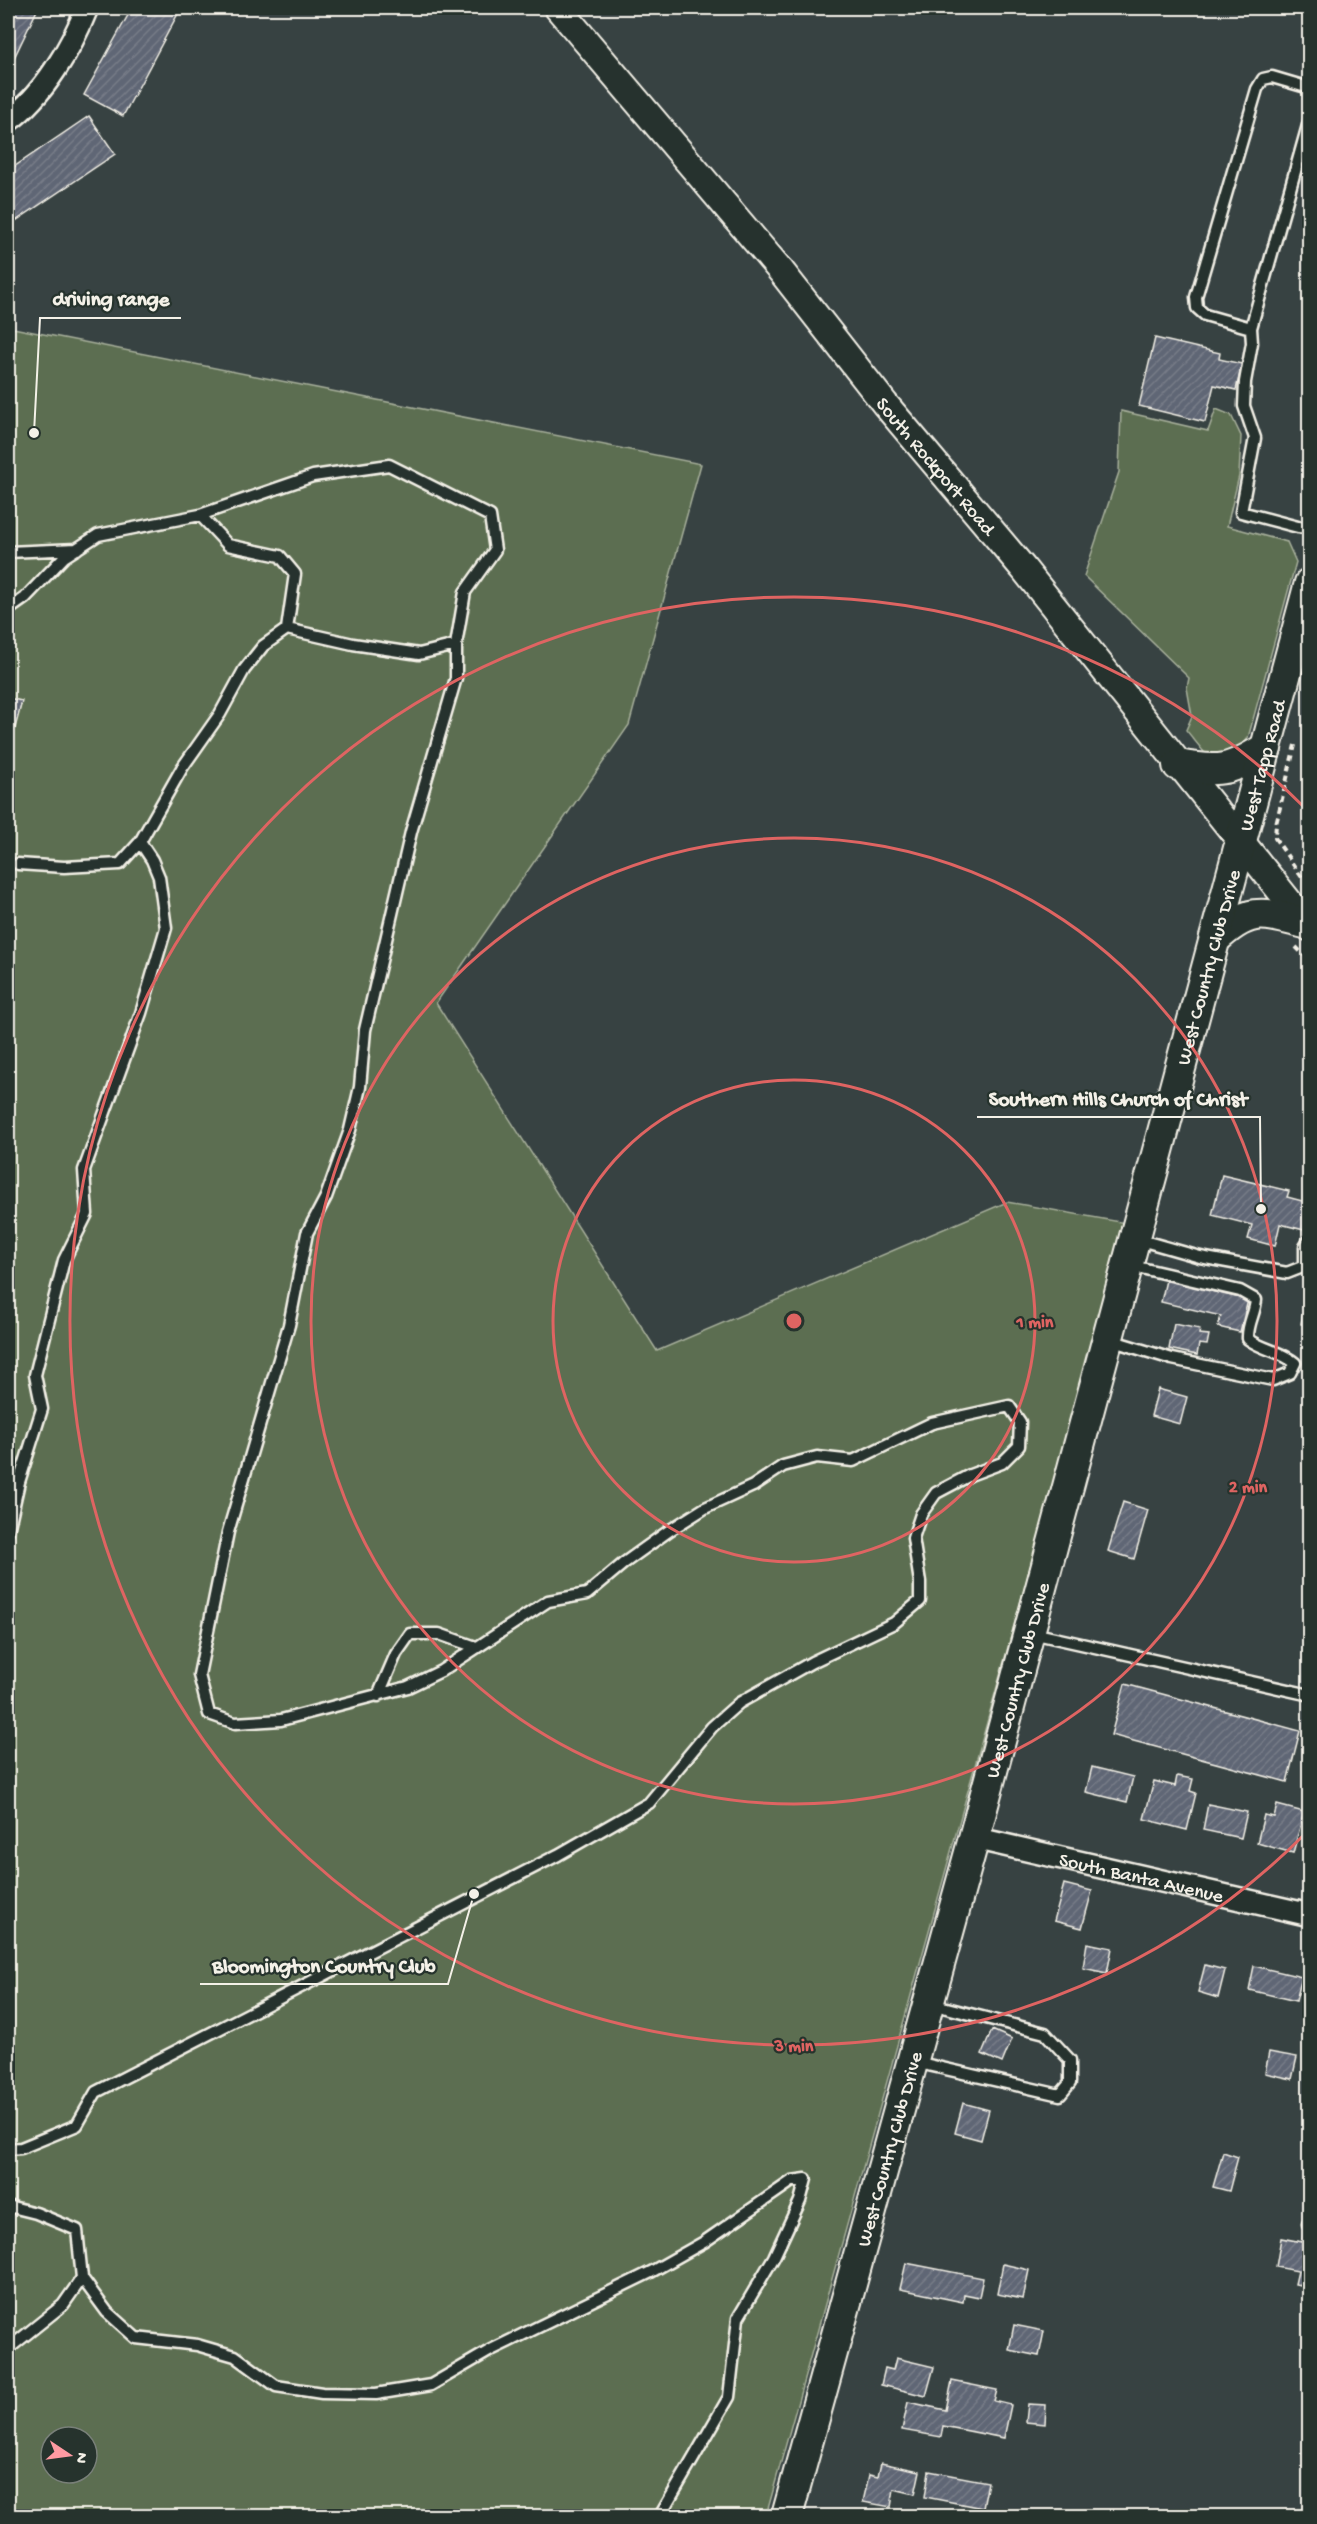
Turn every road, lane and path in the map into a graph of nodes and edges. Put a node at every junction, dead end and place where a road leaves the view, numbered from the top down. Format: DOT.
graph roads {
  1 [pos="87,8"];
  2 [pos="558,8"];
  3 [pos="1310,90"];
  4 [pos="1310,118"];
  5 [pos="8,121"];
  6 [pos="1251,328"];
  7 [pos="200,515"];
  8 [pos="1310,528"];
  9 [pos="77,549"];
  10 [pos="8,552"];
  11 [pos="1310,584"];
  12 [pos="8,610"];
  13 [pos="286,629"];
  14 [pos="456,645"];
  15 [pos="1296,738"];
  16 [pos="1266,748"];
  17 [pos="1178,765"];
  18 [pos="140,842"];
  19 [pos="1240,843"];
  20 [pos="18,864"];
  21 [pos="1303,879"];
  22 [pos="1307,926"];
  23 [pos="1215,939"];
  24 [pos="1310,1239"];
  25 [pos="1131,1251"];
  26 [pos="1307,1267"];
  27 [pos="1107,1340"];
  28 [pos="8,1531"];
  29 [pos="1029,1632"];
  30 [pos="476,1647"];
  31 [pos="1310,1695"];
  32 [pos="378,1696"];
  33 [pos="974,1838"];
  34 [pos="1310,1915"];
  35 [pos="928,2003"];
  36 [pos="912,2062"];
  37 [pos="8,2149"];
  38 [pos="8,2206"];
  39 [pos="82,2278"];
  40 [pos="8,2349"];
  41 [pos="660,2517"];
  42 [pos="788,2517"];
  1 -- 5 [label="street"];
  2 -- 17 [label="street, South Rockport Road"];
  3 -- 6 [label="lane"];
  4 -- 6 [label="lane"];
  6 -- 8 [label="lane"];
  7 -- 9 [label="lane"];
  7 -- 13 [label="lane"];
  7 -- 14 [label="lane"];
  9 -- 10 [label="lane"];
  9 -- 12 [label="lane"];
  11 -- 16 [label="main road, West Tapp Road"];
  13 -- 14 [label="lane"];
  13 -- 18 [label="lane"];
  14 -- 32 [label="lane"];
  15 -- 21 [label="path"];
  16 -- 17 [label="main road"];
  16 -- 19 [label="main road, West Tapp Road"];
  17 -- 19 [label="street, South Rockport Road"];
  18 -- 20 [label="lane"];
  18 -- 28 [label="lane"];
  19 -- 22 [label="street, South Rockport Road"];
  19 -- 23 [label="main road, West Country Club Drive"];
  22 -- 23 [label="main road"];
  23 -- 25 [label="main road, West Country Club Drive"];
  24 -- 26 [label="lane"];
  25 -- 26 [label="lane"];
  25 -- 27 [label="main road, West Country Club Drive"];
  25 -- 27 [label="lane"];
  27 -- 29 [label="main road, West Country Club Drive"];
  29 -- 31 [label="lane"];
  29 -- 33 [label="main road, West Country Club Drive"];
  30 -- 32 [label="lane"];
  30 -- 32 [label="lane"];
  30 -- 37 [label="lane"];
  33 -- 34 [label="street, South Banta Avenue"];
  33 -- 35 [label="main road, West Country Club Drive"];
  35 -- 36 [label="main road, West Country Club Drive"];
  35 -- 36 [label="lane"];
  36 -- 42 [label="main road, West Country Club Drive"];
  38 -- 39 [label="lane"];
  39 -- 40 [label="lane"];
  39 -- 41 [label="lane"];
}
